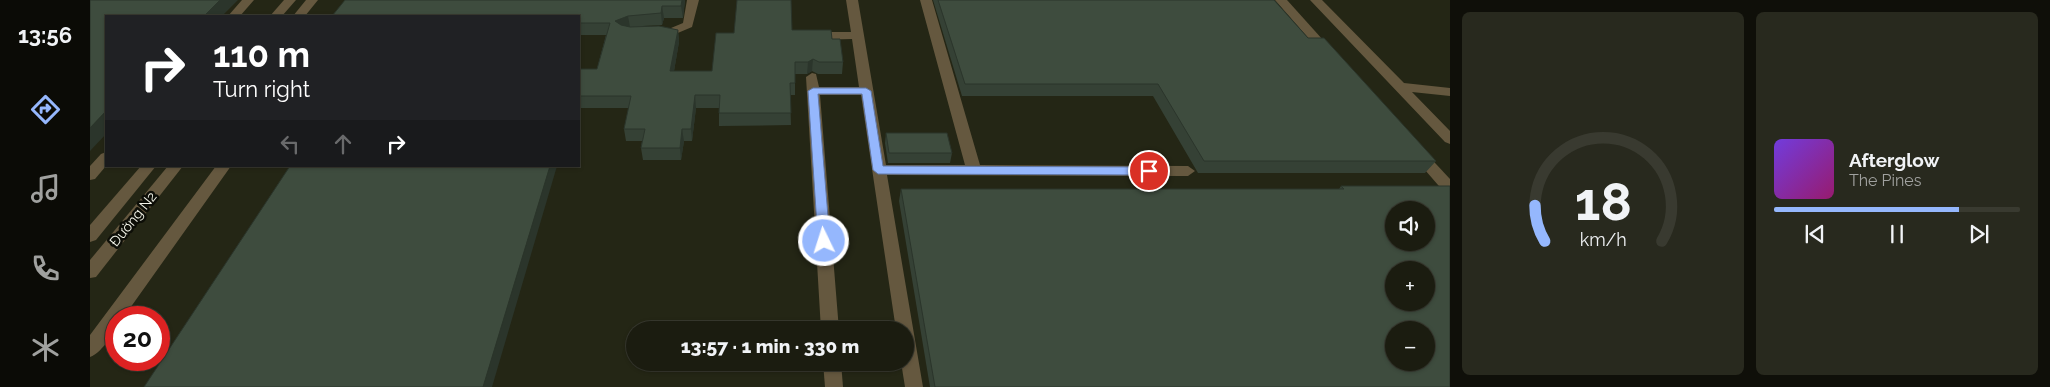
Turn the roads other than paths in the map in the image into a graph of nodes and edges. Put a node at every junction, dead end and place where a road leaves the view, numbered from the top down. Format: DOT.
graph roads {
  1 [pos="248,0"];
  2 [pos="290,0"];
  3 [pos="312,0"];
  4 [pos="693,0"];
  5 [pos="852,0"];
  6 [pos="926,0"];
  7 [pos="1280,0"];
  8 [pos="1316,0"];
  9 [pos="235,15"];
  10 [pos="277,15"];
  11 [pos="300,15"];
  12 [pos="644,32"];
  13 [pos="858,35"];
  14 [pos="806,36"];
  15 [pos="1339,65"];
  16 [pos="1400,87"];
  17 [pos="866,91"];
  18 [pos="1450,92"];
  19 [pos="1450,139"];
  20 [pos="1411,145"];
  21 [pos="105,158"];
  22 [pos="148,167"];
  23 [pos="175,167"];
  24 [pos="223,167"];
  25 [pos="878,170"];
  26 [pos="974,170"];
  27 [pos="1188,171"];
  28 [pos="90,175"];
  29 [pos="1450,189"];
  30 [pos="90,236"];
  31 [pos="90,272"];
  32 [pos="829,321"];
  33 [pos="90,349"];
  34 [pos="833,371"];
  35 [pos="834,387"];
  36 [pos="914,387"];
  1 -- 9 [label="street"];
  2 -- 10 [label="street"];
  3 -- 11 [label="street"];
  4 -- 12 [label="street"];
  5 -- 13 [label="street"];
  6 -- 26 [label="street"];
  7 -- 15 [label="street"];
  8 -- 16 [label="street"];
  13 -- 14 [label="street"];
  13 -- 17 [label="street"];
  16 -- 18 [label="street"];
  16 -- 19 [label="street"];
  17 -- 25 [label="street"];
  17 -- 32 [label="street"];
  20 -- 29 [label="street"];
  21 -- 28 [label="street"];
  22 -- 30 [label="street, Đường N2"];
  23 -- 31 [label="street, Đường N2"];
  24 -- 33 [label="street"];
  25 -- 26 [label="street"];
  25 -- 36 [label="street"];
  26 -- 27 [label="street"];
  34 -- 35 [label="street"];
}
